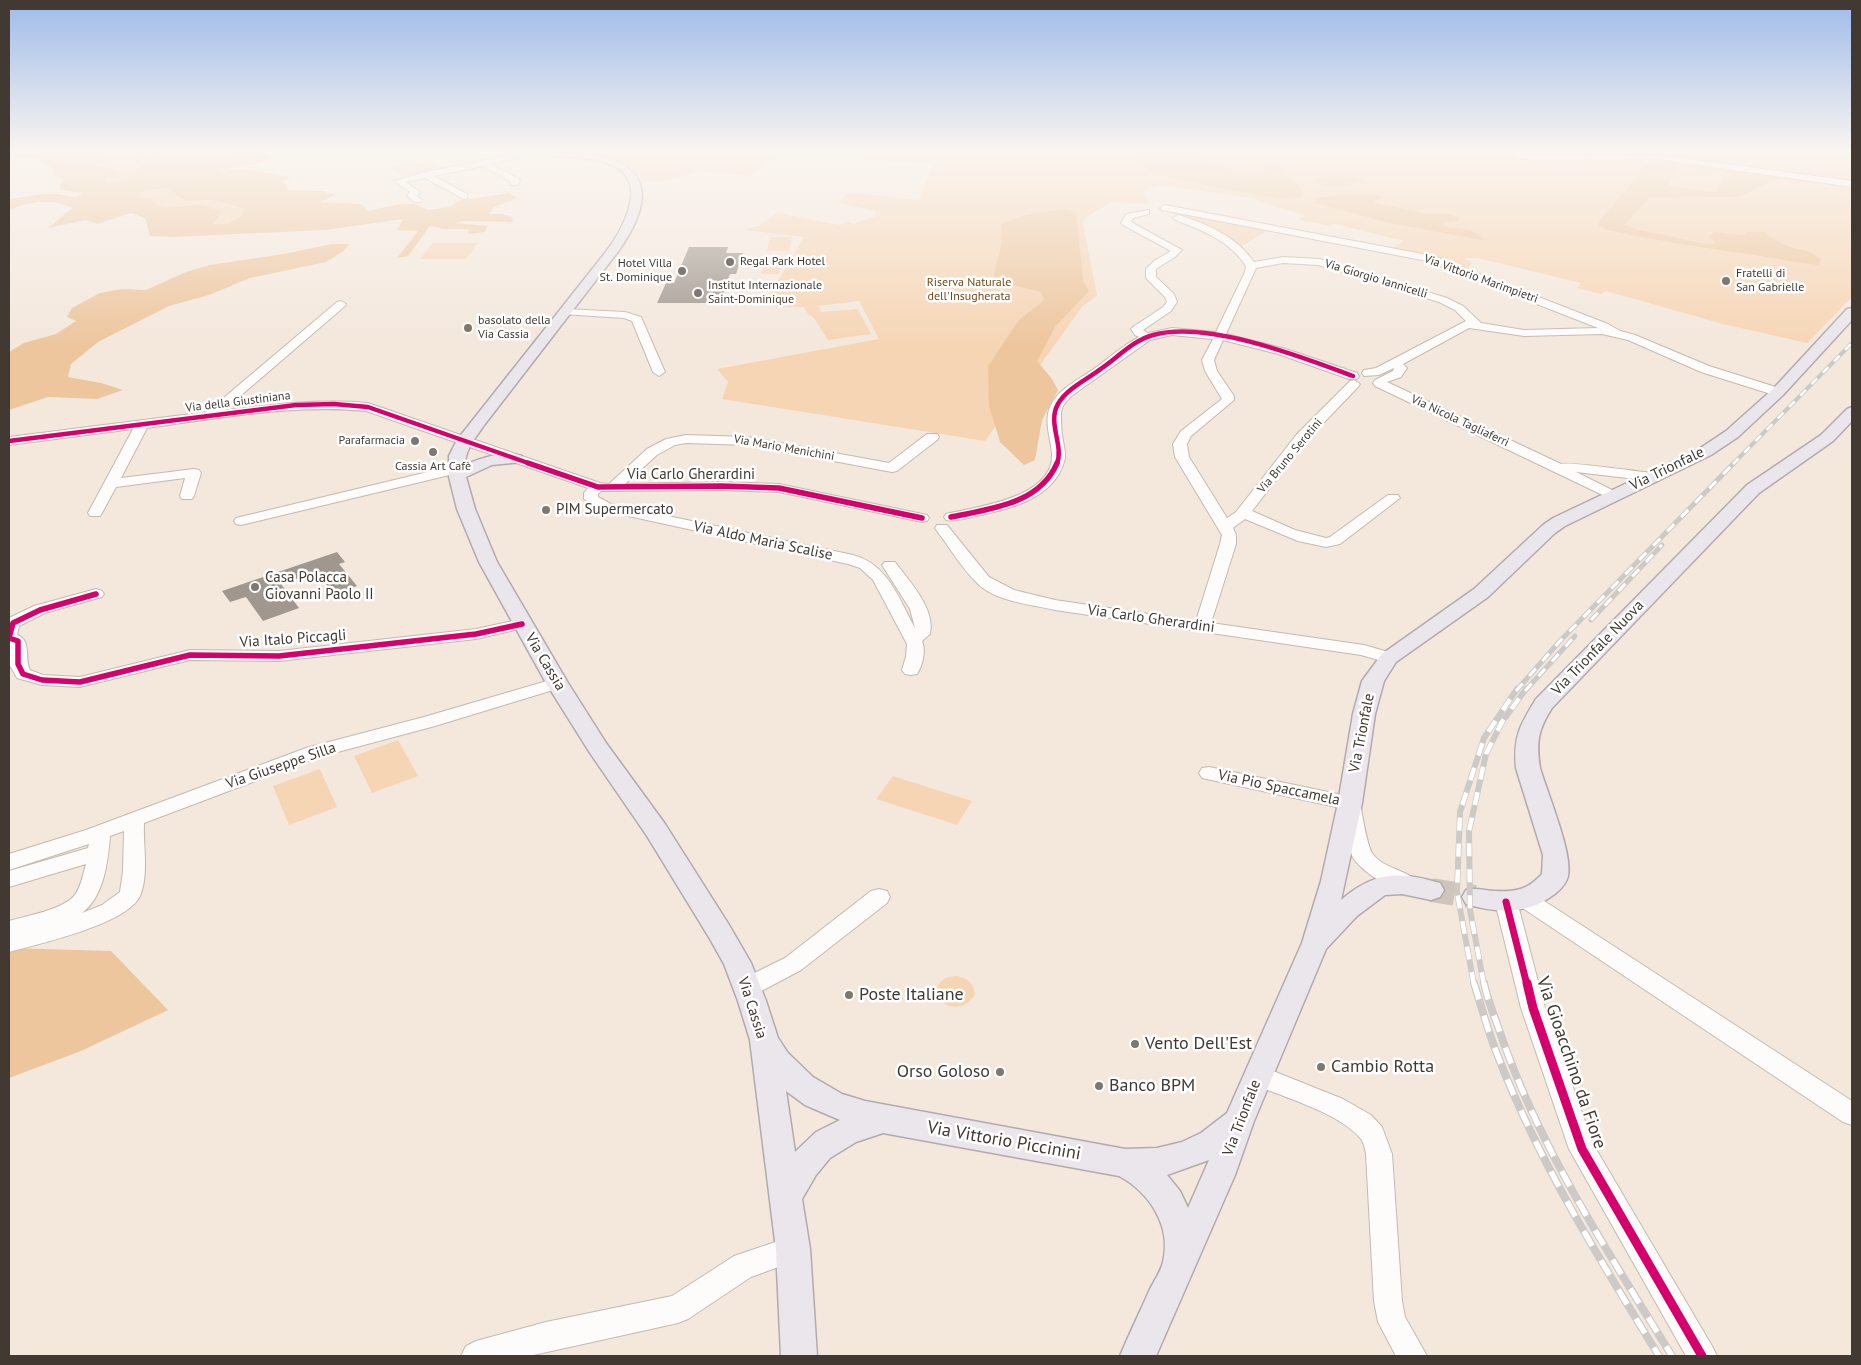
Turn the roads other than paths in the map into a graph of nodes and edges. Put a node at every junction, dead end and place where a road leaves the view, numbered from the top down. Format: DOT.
graph roads {
  1 [pos="632,217"];
  2 [pos="1128,217"];
  3 [pos="1178,217"];
  4 [pos="1236,217"];
  5 [pos="1251,266"];
  6 [pos="341,304"];
  7 [pos="566,312"];
  8 [pos="1852,312"];
  9 [pos="1477,325"];
  10 [pos="1615,332"];
  11 [pos="1147,337"];
  12 [pos="1217,337"];
  13 [pos="1395,363"];
  14 [pos="658,372"];
  15 [pos="1368,373"];
  16 [pos="1354,380"];
  17 [pos="1382,381"];
  18 [pos="1778,392"];
  19 [pos="1852,412"];
  20 [pos="210,416"];
  21 [pos="142,425"];
  22 [pos="932,437"];
  23 [pos="465,440"];
  24 [pos="9,441"];
  25 [pos="516,459"];
  26 [pos="1542,460"];
  27 [pos="457,472"];
  28 [pos="1653,477"];
  29 [pos="111,483"];
  30 [pos="605,488"];
  31 [pos="187,496"];
  32 [pos="1613,496"];
  33 [pos="1394,498"];
  34 [pos="1243,512"];
  35 [pos="94,513"];
  36 [pos="241,521"];
  37 [pos="946,523"];
  38 [pos="1226,527"];
  39 [pos="890,565"];
  40 [pos="96,594"];
  41 [pos="522,624"];
  42 [pos="1202,626"];
  43 [pos="9,638"];
  44 [pos="912,639"];
  45 [pos="1389,658"];
  46 [pos="911,670"];
  47 [pos="557,683"];
  48 [pos="1209,773"];
  49 [pos="1350,803"];
  50 [pos="134,820"];
  51 [pos="99,842"];
  52 [pos="9,862"];
  53 [pos="9,879"];
  54 [pos="1420,887"];
  55 [pos="879,897"];
  56 [pos="1475,897"];
  57 [pos="1515,900"];
  58 [pos="9,930"];
  59 [pos="9,943"];
  60 [pos="1315,943"];
  61 [pos="746,988"];
  62 [pos="764,1040"];
  63 [pos="1258,1076"];
  64 [pos="1852,1114"];
  65 [pos="883,1119"];
  66 [pos="1239,1121"];
  67 [pos="1125,1163"];
  68 [pos="786,1198"];
  69 [pos="793,1249"];
  70 [pos="1180,1261"];
  71 [pos="476,1356"];
  72 [pos="799,1356"];
  73 [pos="1138,1356"];
  74 [pos="1412,1356"];
  75 [pos="1702,1356"];
  1 -- 7 [label="main road, Via Cassia"];
  2 -- 11 [label="street"];
  3 -- 5 [label="street"];
  4 -- 10 [label="street, Via Vittorio Marimpietri"];
  5 -- 9 [label="street, Via Giorgio Iannicelli"];
  5 -- 12 [label="street"];
  6 -- 20 [label="street"];
  7 -- 14 [label="street"];
  7 -- 23 [label="main road, Via Cassia"];
  8 -- 18 [label="main road, Via Trionfale"];
  9 -- 10 [label="street"];
  9 -- 13 [label="street"];
  10 -- 18 [label="street"];
  11 -- 12 [label="street"];
  11 -- 37 [label="street"];
  12 -- 16 [label="street"];
  12 -- 38 [label="street"];
  13 -- 15 [label="street"];
  13 -- 17 [label="street"];
  15 -- 16 [label="street"];
  15 -- 17 [label="street, Via Nicola Tagliaferri"];
  16 -- 17 [label="street"];
  16 -- 34 [label="street, Via Bruno Serotini"];
  17 -- 26 [label="street, Via Nicola Tagliaferri"];
  18 -- 28 [label="main road, Via Trionfale"];
  19 -- 57 [label="main road, Via Trionfale Nuova"];
  20 -- 21 [label="street, Via della Giustiniana"];
  20 -- 23 [label="street, Via della Giustiniana"];
  21 -- 24 [label="street, Via della Giustiniana"];
  21 -- 29 [label="street"];
  22 -- 30 [label="street, Via Mario Menichini"];
  23 -- 25 [label="street, Via Carlo Gherardini"];
  23 -- 27 [label="main road, Via Cassia"];
  25 -- 27 [label="main road"];
  25 -- 30 [label="street, Via Carlo Gherardini"];
  26 -- 28 [label="street, Via Nicola Tagliaferri"];
  26 -- 32 [label="street, Via Nicola Tagliaferri"];
  27 -- 36 [label="street"];
  27 -- 41 [label="main road, Via Cassia"];
  28 -- 32 [label="main road, Via Trionfale"];
  29 -- 31 [label="street"];
  29 -- 35 [label="street"];
  30 -- 37 [label="street, Via Carlo Gherardini"];
  30 -- 44 [label="street, Via Aldo Maria Scalise"];
  32 -- 45 [label="main road, Via Trionfale"];
  33 -- 34 [label="street"];
  34 -- 38 [label="street, Via Bruno Serotini"];
  37 -- 42 [label="street, Via Carlo Gherardini"];
  38 -- 42 [label="street"];
  39 -- 44 [label="street"];
  40 -- 43 [label="street"];
  41 -- 43 [label="street, Via Italo Piccagli"];
  41 -- 47 [label="main road, Via Cassia"];
  42 -- 45 [label="street, Via Carlo Gherardini"];
  44 -- 46 [label="street, Via Aldo Maria Scalise"];
  45 -- 49 [label="main road, Via Trionfale"];
  47 -- 50 [label="street, Via Giuseppe Silla"];
  47 -- 61 [label="main road, Via Cassia"];
  48 -- 49 [label="street, Via Pio Spaccamela"];
  49 -- 54 [label="street"];
  49 -- 60 [label="main road, Via Trionfale"];
  50 -- 51 [label="street, Via Giuseppe Silla"];
  50 -- 59 [label="street"];
  51 -- 52 [label="street, Via Giuseppe Silla"];
  51 -- 53 [label="street"];
  51 -- 58 [label="street"];
  54 -- 60 [label="main road"];
  55 -- 61 [label="street"];
  56 -- 57 [label="main road"];
  57 -- 64 [label="street"];
  57 -- 75 [label="street, Via Gioacchino da Fiore"];
  60 -- 63 [label="main road, Via Trionfale"];
  61 -- 62 [label="main road, Via Cassia"];
  62 -- 65 [label="main road, Via Vittorio Piccinini"];
  62 -- 68 [label="main road, Via Cassia"];
  63 -- 66 [label="main road, Via Trionfale"];
  63 -- 74 [label="street"];
  65 -- 67 [label="main road, Via Vittorio Piccinini"];
  65 -- 68 [label="main road, Via Vittorio Piccinini"];
  66 -- 67 [label="main road, Via Vittorio Piccinini"];
  66 -- 70 [label="main road, Via Trionfale"];
  67 -- 70 [label="main road, Via Vittorio Piccinini"];
  68 -- 69 [label="main road, Via Cassia"];
  69 -- 71 [label="street"];
  69 -- 72 [label="main road, Via Cassia"];
  70 -- 73 [label="main road, Via Trionfale"];
}
